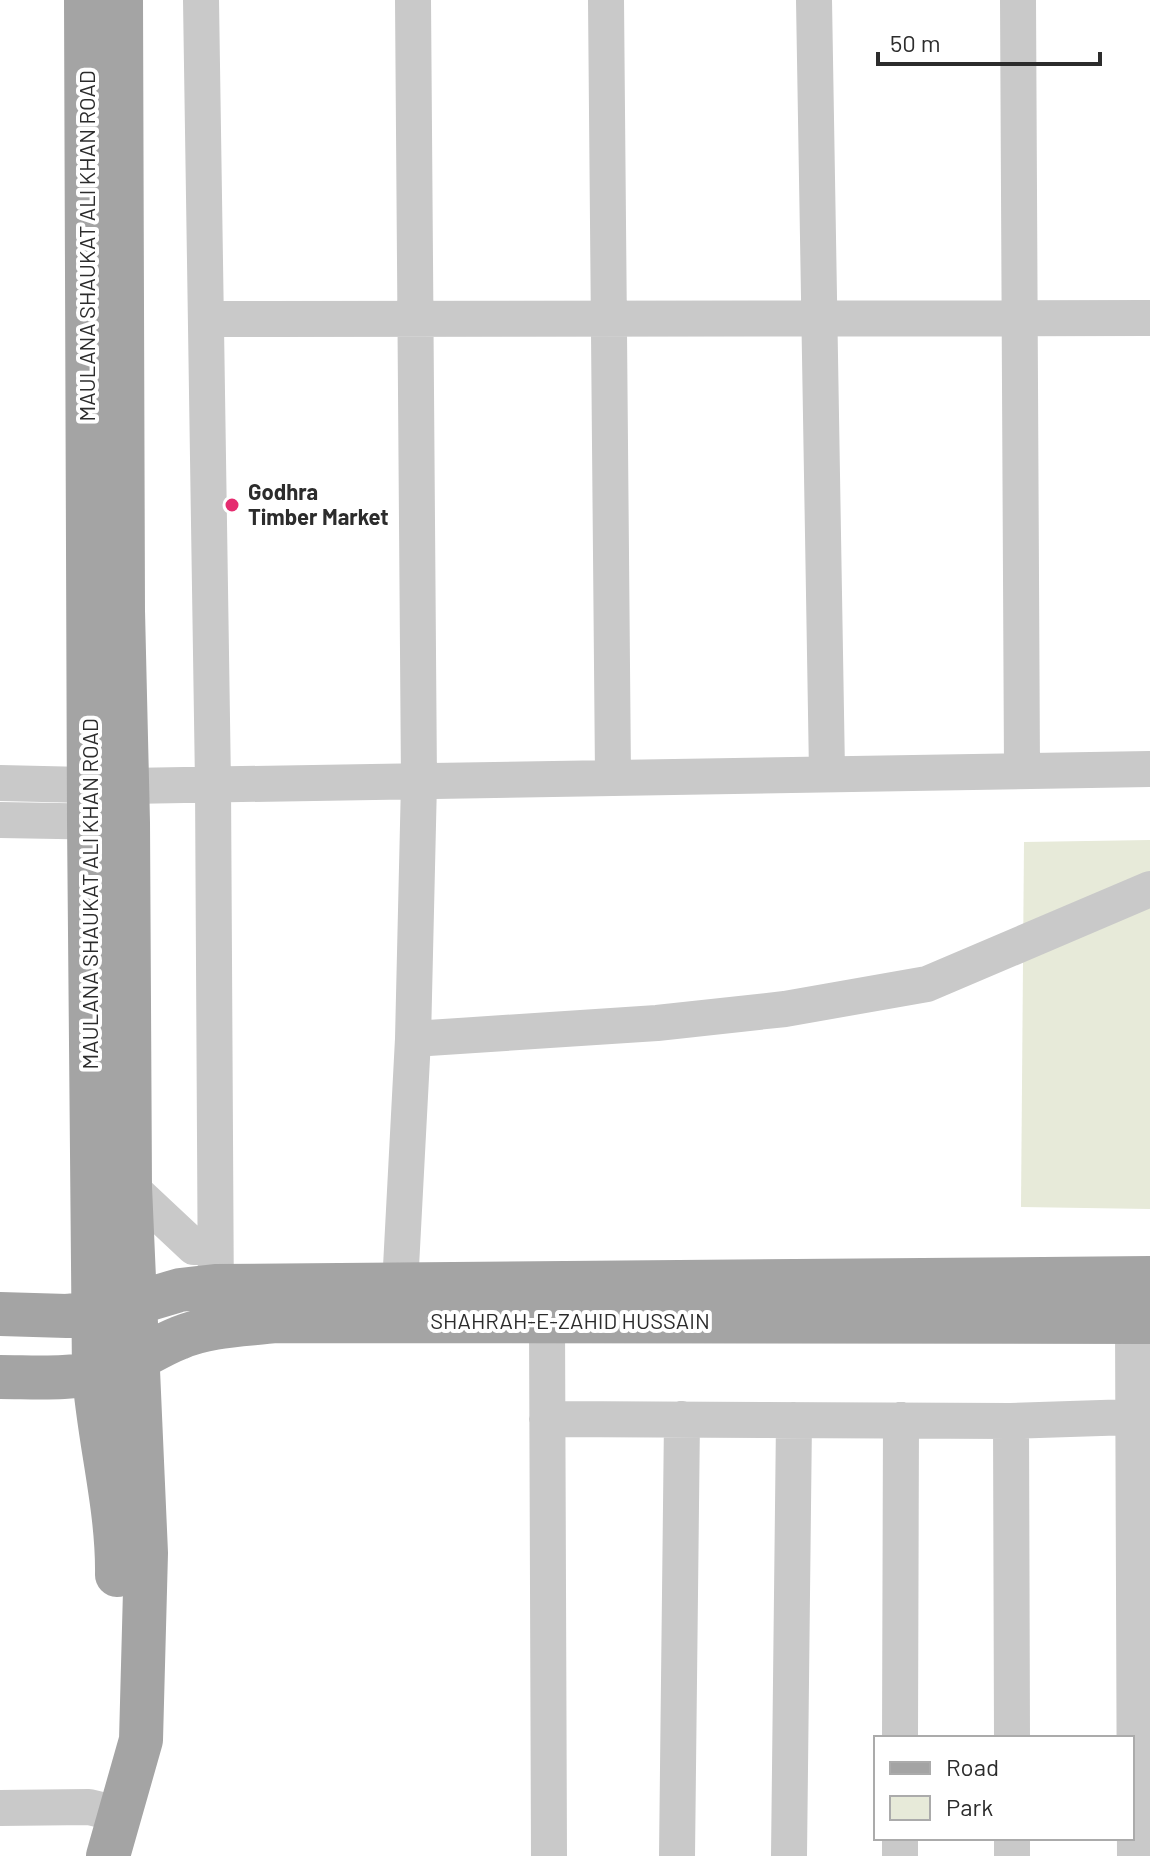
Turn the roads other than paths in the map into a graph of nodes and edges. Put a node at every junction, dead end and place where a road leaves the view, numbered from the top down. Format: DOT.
graph roads {
  1 [pos="86,0"];
  2 [pos="121,0"];
  3 [pos="201,0"];
  4 [pos="413,0"];
  5 [pos="606,0"];
  6 [pos="814,0"];
  7 [pos="1018,0"];
  8 [pos="1019,318"];
  9 [pos="1150,318"];
  10 [pos="208,319"];
  11 [pos="819,319"];
  12 [pos="415,320"];
  13 [pos="609,320"];
  14 [pos="1150,769"];
  15 [pos="1022,770"];
  16 [pos="827,772"];
  17 [pos="613,776"];
  18 [pos="419,782"];
  19 [pos="0,783"];
  20 [pos="213,784"];
  21 [pos="108,803"];
  22 [pos="0,820"];
  23 [pos="1150,889"];
  24 [pos="413,1039"];
  25 [pos="130,1187"];
  26 [pos="1150,1278"];
  27 [pos="400,1286"];
  28 [pos="215,1287"];
  29 [pos="114,1310"];
  30 [pos="0,1314"];
  31 [pos="547,1320"];
  32 [pos="1142,1322"];
  33 [pos="136,1361"];
  34 [pos="94,1374"];
  35 [pos="0,1377"];
  36 [pos="1132,1417"];
  37 [pos="547,1419"];
  38 [pos="682,1419"];
  39 [pos="794,1420"];
  40 [pos="901,1420"];
  41 [pos="1011,1421"];
  42 [pos="1142,1530"];
  43 [pos="900,1736"];
  44 [pos="1012,1736"];
  45 [pos="122,1799"];
  46 [pos="0,1808"];
  47 [pos="108,1856"];
  48 [pos="549,1856"];
  49 [pos="677,1856"];
  50 [pos="789,1856"];
  51 [pos="1135,1856"];
  1 -- 21 [label="main road, MAULANA SHAUKAT ALI KHAN ROAD"];
  2 -- 21 [label="main road, MAULANA SHAUKAT ALI KHAN ROAD"];
  3 -- 10 [label="street"];
  4 -- 12 [label="street"];
  5 -- 13 [label="street"];
  6 -- 11 [label="street"];
  7 -- 8 [label="street"];
  8 -- 9 [label="street"];
  8 -- 11 [label="street"];
  8 -- 15 [label="street"];
  10 -- 12 [label="street"];
  10 -- 20 [label="street"];
  11 -- 13 [label="street"];
  11 -- 16 [label="street"];
  12 -- 13 [label="street"];
  12 -- 18 [label="street"];
  13 -- 17 [label="street"];
  14 -- 15 [label="street"];
  15 -- 16 [label="street"];
  16 -- 17 [label="street"];
  17 -- 18 [label="street"];
  18 -- 20 [label="street"];
  18 -- 24 [label="street"];
  19 -- 21 [label="street"];
  20 -- 21 [label="street"];
  20 -- 28 [label="street"];
  21 -- 22 [label="street"];
  21 -- 25 [label="main road, MAULANA SHAUKAT ALI KHAN ROAD"];
  21 -- 29 [label="main road, MAULANA SHAUKAT ALI KHAN ROAD"];
  23 -- 24 [label="street"];
  24 -- 27 [label="street"];
  25 -- 28 [label="street"];
  25 -- 29 [label="main road, MAULANA SHAUKAT ALI KHAN ROAD"];
  26 -- 27 [label="main road, SHAHRAH-E-ZAHID HUSSAIN"];
  27 -- 28 [label="main road, SHAHRAH-E-ZAHID HUSSAIN"];
  28 -- 29 [label="main road, SHAHRAH-E-ZAHID HUSSAIN"];
  28 -- 31 [label="main road, SHAHRAH-E-ZAHID HUSSAIN"];
  28 -- 33 [label="main road, SHAHRAH-E-ZAHID HUSSAIN"];
  29 -- 30 [label="main road, SHAHRAH-E-ZAHID HUSSAIN"];
  29 -- 33 [label="main road, MAULANA SHAUKAT ALI KHAN ROAD"];
  29 -- 34 [label="main road, MAULANA SHAUKAT ALI KHAN ROAD"];
  31 -- 32 [label="main road, SHAHRAH-E-ZAHID HUSSAIN"];
  31 -- 37 [label="street"];
  32 -- 36 [label="street"];
  33 -- 34 [label="main road, SHAHRAH-E-ZAHID HUSSAIN"];
  33 -- 45 [label="main road, MAULANA SHAUKAT ALI KHAN ROAD"];
  34 -- 35 [label="main road, SHAHRAH-E-ZAHID HUSSAIN"];
  34 -- 45 [label="main road, MAULANA SHAUKAT ALI KHAN ROAD"];
  36 -- 41 [label="street"];
  36 -- 42 [label="street"];
  37 -- 38 [label="street"];
  37 -- 48 [label="street"];
  38 -- 39 [label="street"];
  38 -- 49 [label="street"];
  39 -- 40 [label="street"];
  39 -- 50 [label="street"];
  40 -- 41 [label="street"];
  40 -- 43 [label="street"];
  41 -- 44 [label="street"];
  42 -- 51 [label="street"];
  45 -- 46 [label="street"];
  45 -- 47 [label="main road, MAULANA SHAUKAT ALI KHAN ROAD"];
}
